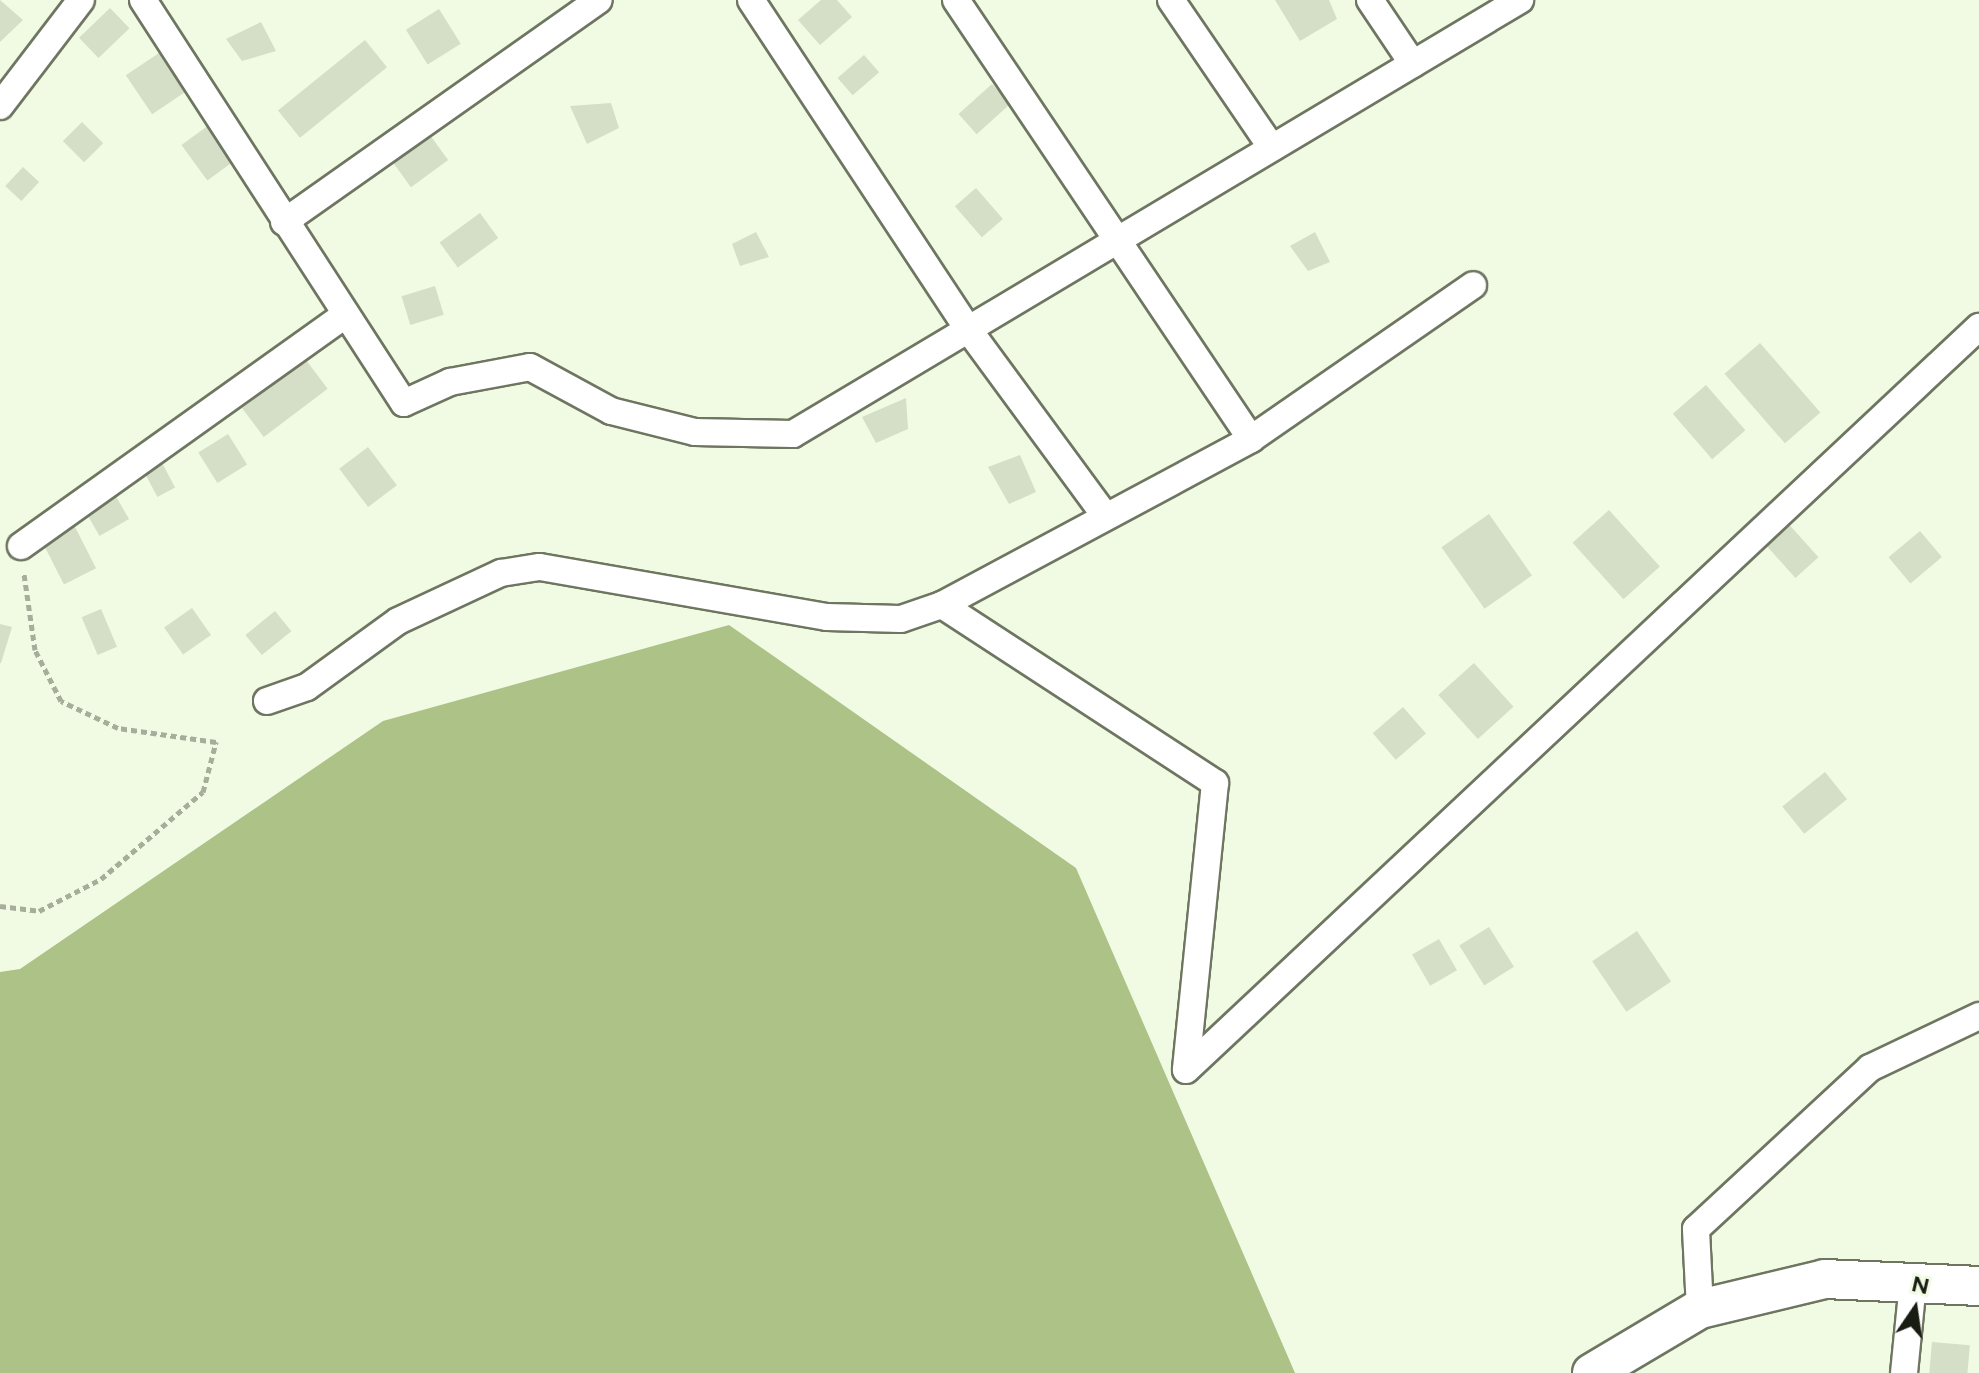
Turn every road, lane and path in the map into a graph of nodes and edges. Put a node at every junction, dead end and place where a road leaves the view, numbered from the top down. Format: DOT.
graph roads {
  1 [pos="81,0"];
  2 [pos="143,0"];
  3 [pos="599,0"];
  4 [pos="751,0"];
  5 [pos="956,0"];
  6 [pos="1171,0"];
  7 [pos="1370,0"];
  8 [pos="1520,0"];
  9 [pos="1413,64"];
  10 [pos="0,106"];
  11 [pos="1272,148"];
  12 [pos="284,222"];
  13 [pos="1119,239"];
  14 [pos="1473,285"];
  15 [pos="345,315"];
  16 [pos="1979,327"];
  17 [pos="968,329"];
  18 [pos="1251,439"];
  19 [pos="1103,513"];
  20 [pos="21,546"];
  21 [pos="942,605"];
  22 [pos="267,701"];
  23 [pos="0,906"];
  24 [pos="1979,1016"];
  25 [pos="1913,1283"];
  26 [pos="1979,1286"];
  27 [pos="1700,1309"];
  28 [pos="1592,1373"];
  29 [pos="1904,1373"];
  1 -- 10 [label="street"];
  2 -- 12 [label="street"];
  3 -- 12 [label="street"];
  4 -- 17 [label="street"];
  5 -- 13 [label="street"];
  6 -- 11 [label="street"];
  7 -- 9 [label="street"];
  8 -- 9 [label="street"];
  9 -- 11 [label="street"];
  11 -- 13 [label="street"];
  12 -- 15 [label="street"];
  13 -- 17 [label="street"];
  13 -- 18 [label="street"];
  14 -- 18 [label="street"];
  15 -- 17 [label="street"];
  15 -- 20 [label="street"];
  16 -- 21 [label="street"];
  17 -- 19 [label="street"];
  18 -- 19 [label="street"];
  19 -- 21 [label="street"];
  20 -- 23 [label="path"];
  21 -- 22 [label="street"];
  24 -- 27 [label="street"];
  25 -- 26 [label="street"];
  25 -- 27 [label="street"];
  25 -- 29 [label="street"];
  27 -- 28 [label="street"];
}
